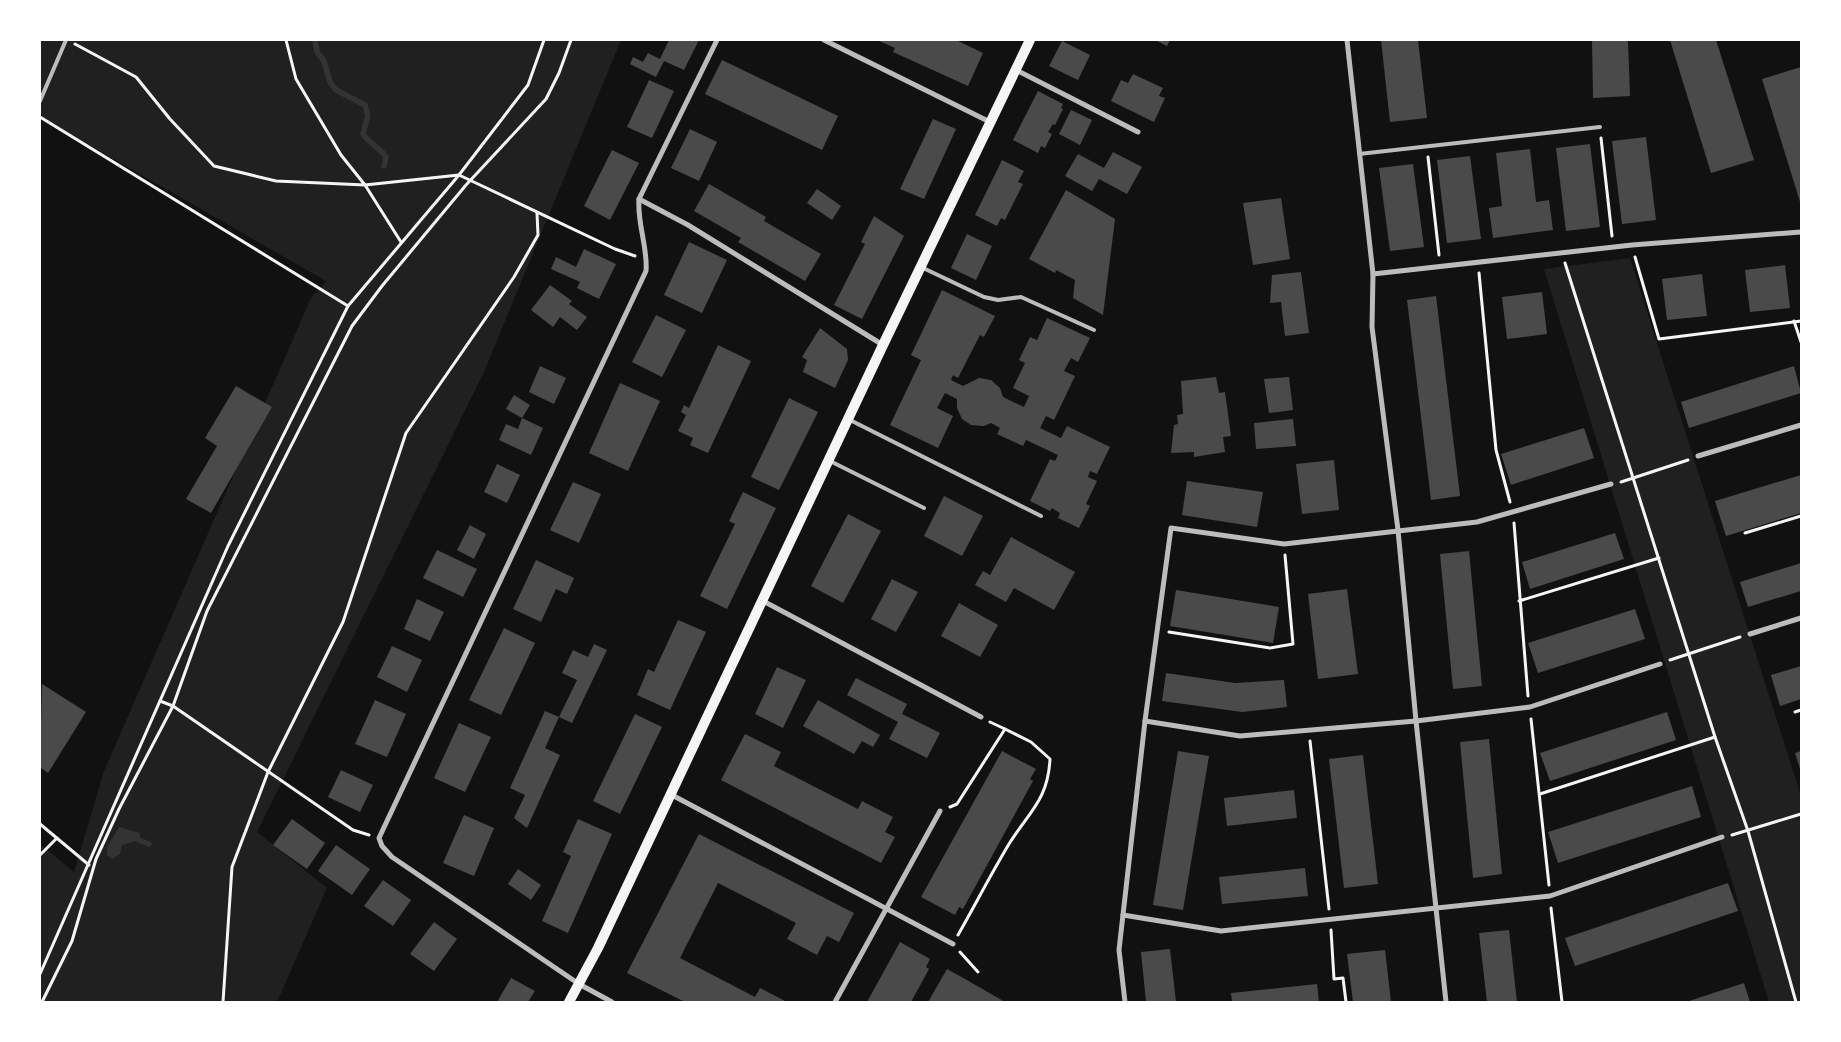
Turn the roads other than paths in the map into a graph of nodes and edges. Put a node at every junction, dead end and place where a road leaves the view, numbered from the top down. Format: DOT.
graph roads {
  1 [pos="67,40"];
  2 [pos="717,40"];
  3 [pos="824,40"];
  4 [pos="1030,40"];
  5 [pos="1347,40"];
  6 [pos="1016,70"];
  7 [pos="40,101"];
  8 [pos="990,122"];
  9 [pos="1600,127"];
  10 [pos="1138,132"];
  11 [pos="1359,154"];
  12 [pos="639,199"];
  13 [pos="1801,232"];
  14 [pos="920,266"];
  15 [pos="1373,274"];
  16 [pos="1094,330"];
  17 [pos="883,344"];
  18 [pos="848,419"];
  19 [pos="1801,425"];
  20 [pos="1698,456"];
  21 [pos="828,460"];
  22 [pos="1611,484"];
  23 [pos="924,508"];
  24 [pos="1041,516"];
  25 [pos="1398,530"];
  26 [pos="762,600"];
  27 [pos="1801,618"];
  28 [pos="1750,634"];
  29 [pos="1660,664"];
  30 [pos="980,717"];
  31 [pos="1416,720"];
  32 [pos="1145,721"];
  33 [pos="670,794"];
  34 [pos="940,811"];
  35 [pos="1722,837"];
  36 [pos="1436,906"];
  37 [pos="886,908"];
  38 [pos="1123,915"];
  39 [pos="953,944"];
  40 [pos="579,984"];
  41 [pos="569,1002"];
  42 [pos="612,1002"];
  43 [pos="834,1002"];
  44 [pos="1125,1002"];
  45 [pos="1446,1002"];
  1 -- 7 [label="lane"];
  2 -- 12 [label="street"];
  3 -- 8 [label="street"];
  4 -- 6 [label="main road"];
  5 -- 11 [label="street"];
  6 -- 8 [label="main road"];
  6 -- 10 [label="street"];
  8 -- 14 [label="main road"];
  9 -- 11 [label="lane"];
  11 -- 15 [label="street"];
  12 -- 17 [label="street"];
  12 -- 40 [label="street"];
  13 -- 15 [label="street"];
  14 -- 16 [label="lane"];
  14 -- 17 [label="main road"];
  15 -- 25 [label="street"];
  17 -- 18 [label="main road"];
  18 -- 21 [label="main road"];
  18 -- 24 [label="lane"];
  19 -- 20 [label="street"];
  21 -- 23 [label="lane"];
  21 -- 26 [label="main road"];
  22 -- 25 [label="street"];
  25 -- 31 [label="street"];
  25 -- 32 [label="street"];
  26 -- 30 [label="street"];
  26 -- 33 [label="main road"];
  27 -- 28 [label="street"];
  29 -- 31 [label="street"];
  31 -- 32 [label="street"];
  31 -- 36 [label="street"];
  32 -- 38 [label="street"];
  33 -- 37 [label="street"];
  33 -- 40 [label="main road"];
  34 -- 37 [label="street"];
  35 -- 36 [label="street"];
  36 -- 38 [label="street"];
  36 -- 45 [label="street"];
  37 -- 39 [label="street"];
  37 -- 43 [label="street"];
  38 -- 44 [label="street"];
  40 -- 41 [label="main road"];
  40 -- 42 [label="street"];
}
